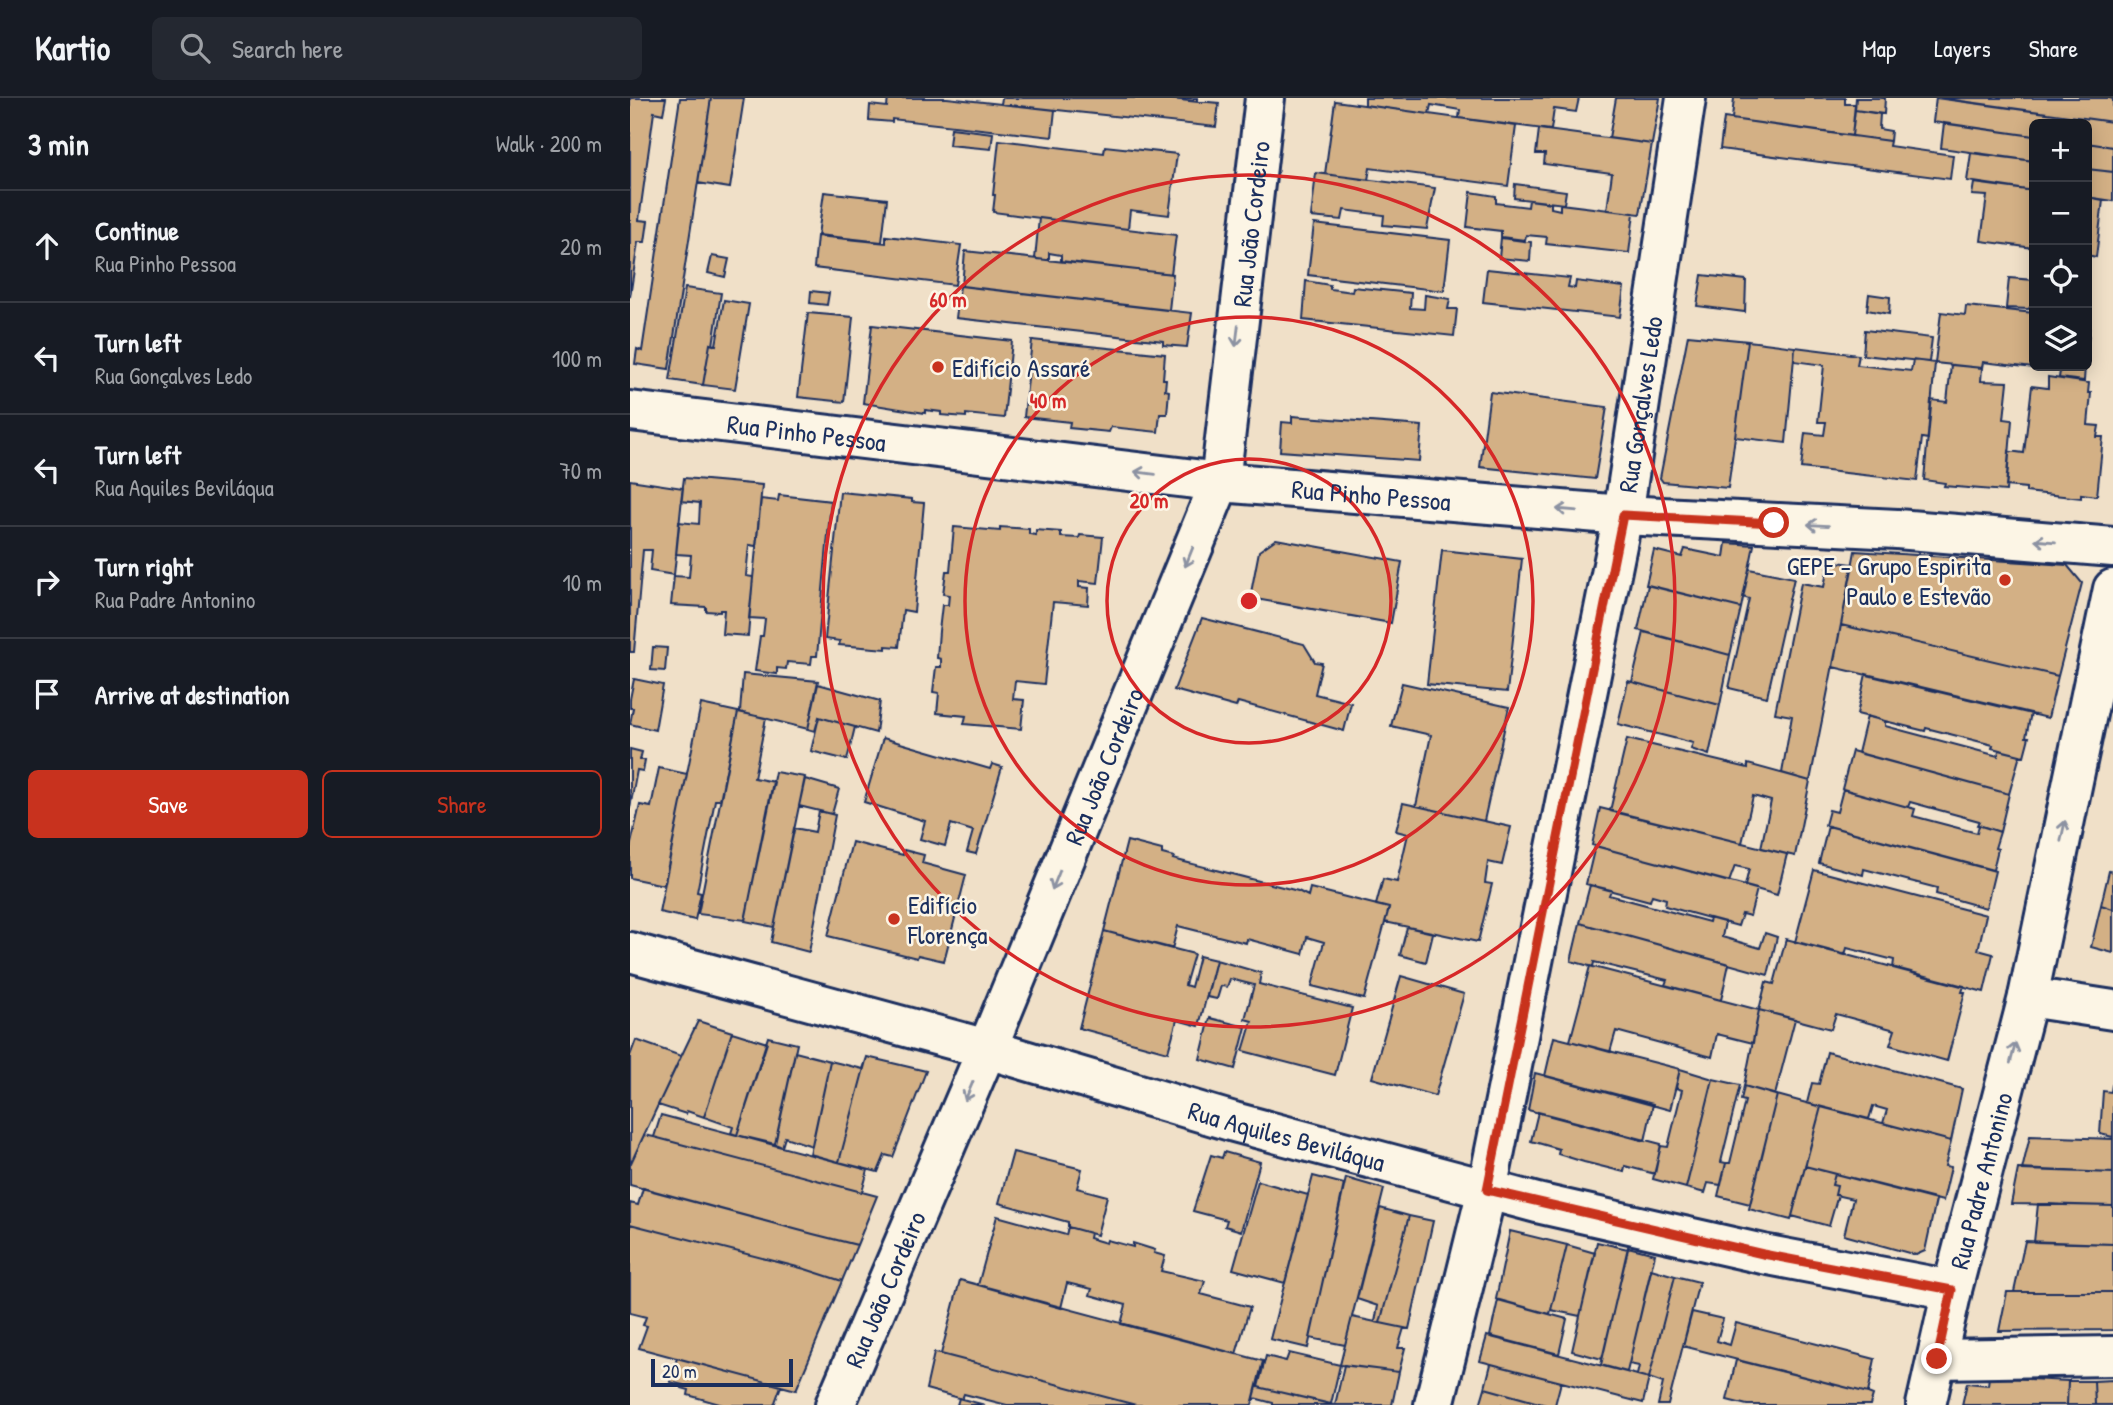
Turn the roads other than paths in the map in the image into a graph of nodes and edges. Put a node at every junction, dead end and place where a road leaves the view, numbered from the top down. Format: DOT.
graph roads {
  1 [pos="1265,98"];
  2 [pos="1686,98"];
  3 [pos="630,411"];
  4 [pos="1220,482"];
  5 [pos="1623,515"];
  6 [pos="2113,547"];
  7 [pos="2113,589"];
  8 [pos="630,952"];
  9 [pos="2028,997"];
  10 [pos="2113,1010"];
  11 [pos="986,1049"];
  12 [pos="1487,1190"];
  13 [pos="1952,1290"];
  14 [pos="2113,1356"];
  15 [pos="1937,1359"];
  16 [pos="835,1405"];
  17 [pos="1434,1405"];
  18 [pos="1926,1405"];
  1 -- 4 [label="street, Rua João Cordeiro, one-way"];
  2 -- 5 [label="street, Rua Gonçalves Ledo"];
  4 -- 3 [label="street, Rua Pinho Pessoa, one-way"];
  5 -- 4 [label="street, Rua Pinho Pessoa, one-way"];
  4 -- 11 [label="street, Rua João Cordeiro, one-way"];
  6 -- 5 [label="street, Rua Pinho Pessoa, one-way"];
  5 -- 12 [label="street, Rua Gonçalves Ledo"];
  9 -- 7 [label="street, Rua Padre Antonino, one-way"];
  8 -- 11 [label="street, Rua Aquiles Beviláqua"];
  9 -- 10 [label="street"];
  13 -- 9 [label="street, Rua Padre Antonino, one-way"];
  11 -- 12 [label="street, Rua Aquiles Beviláqua"];
  11 -- 16 [label="street, Rua João Cordeiro, one-way"];
  12 -- 13 [label="street, Rua Aquiles Beviláqua"];
  12 -- 17 [label="street, Rua Gonçalves Ledo"];
  13 -- 15 [label="street, Rua Padre Antonino"];
  14 -- 15 [label="street"];
  15 -- 18 [label="street, Rua Padre Antonino"];
}
